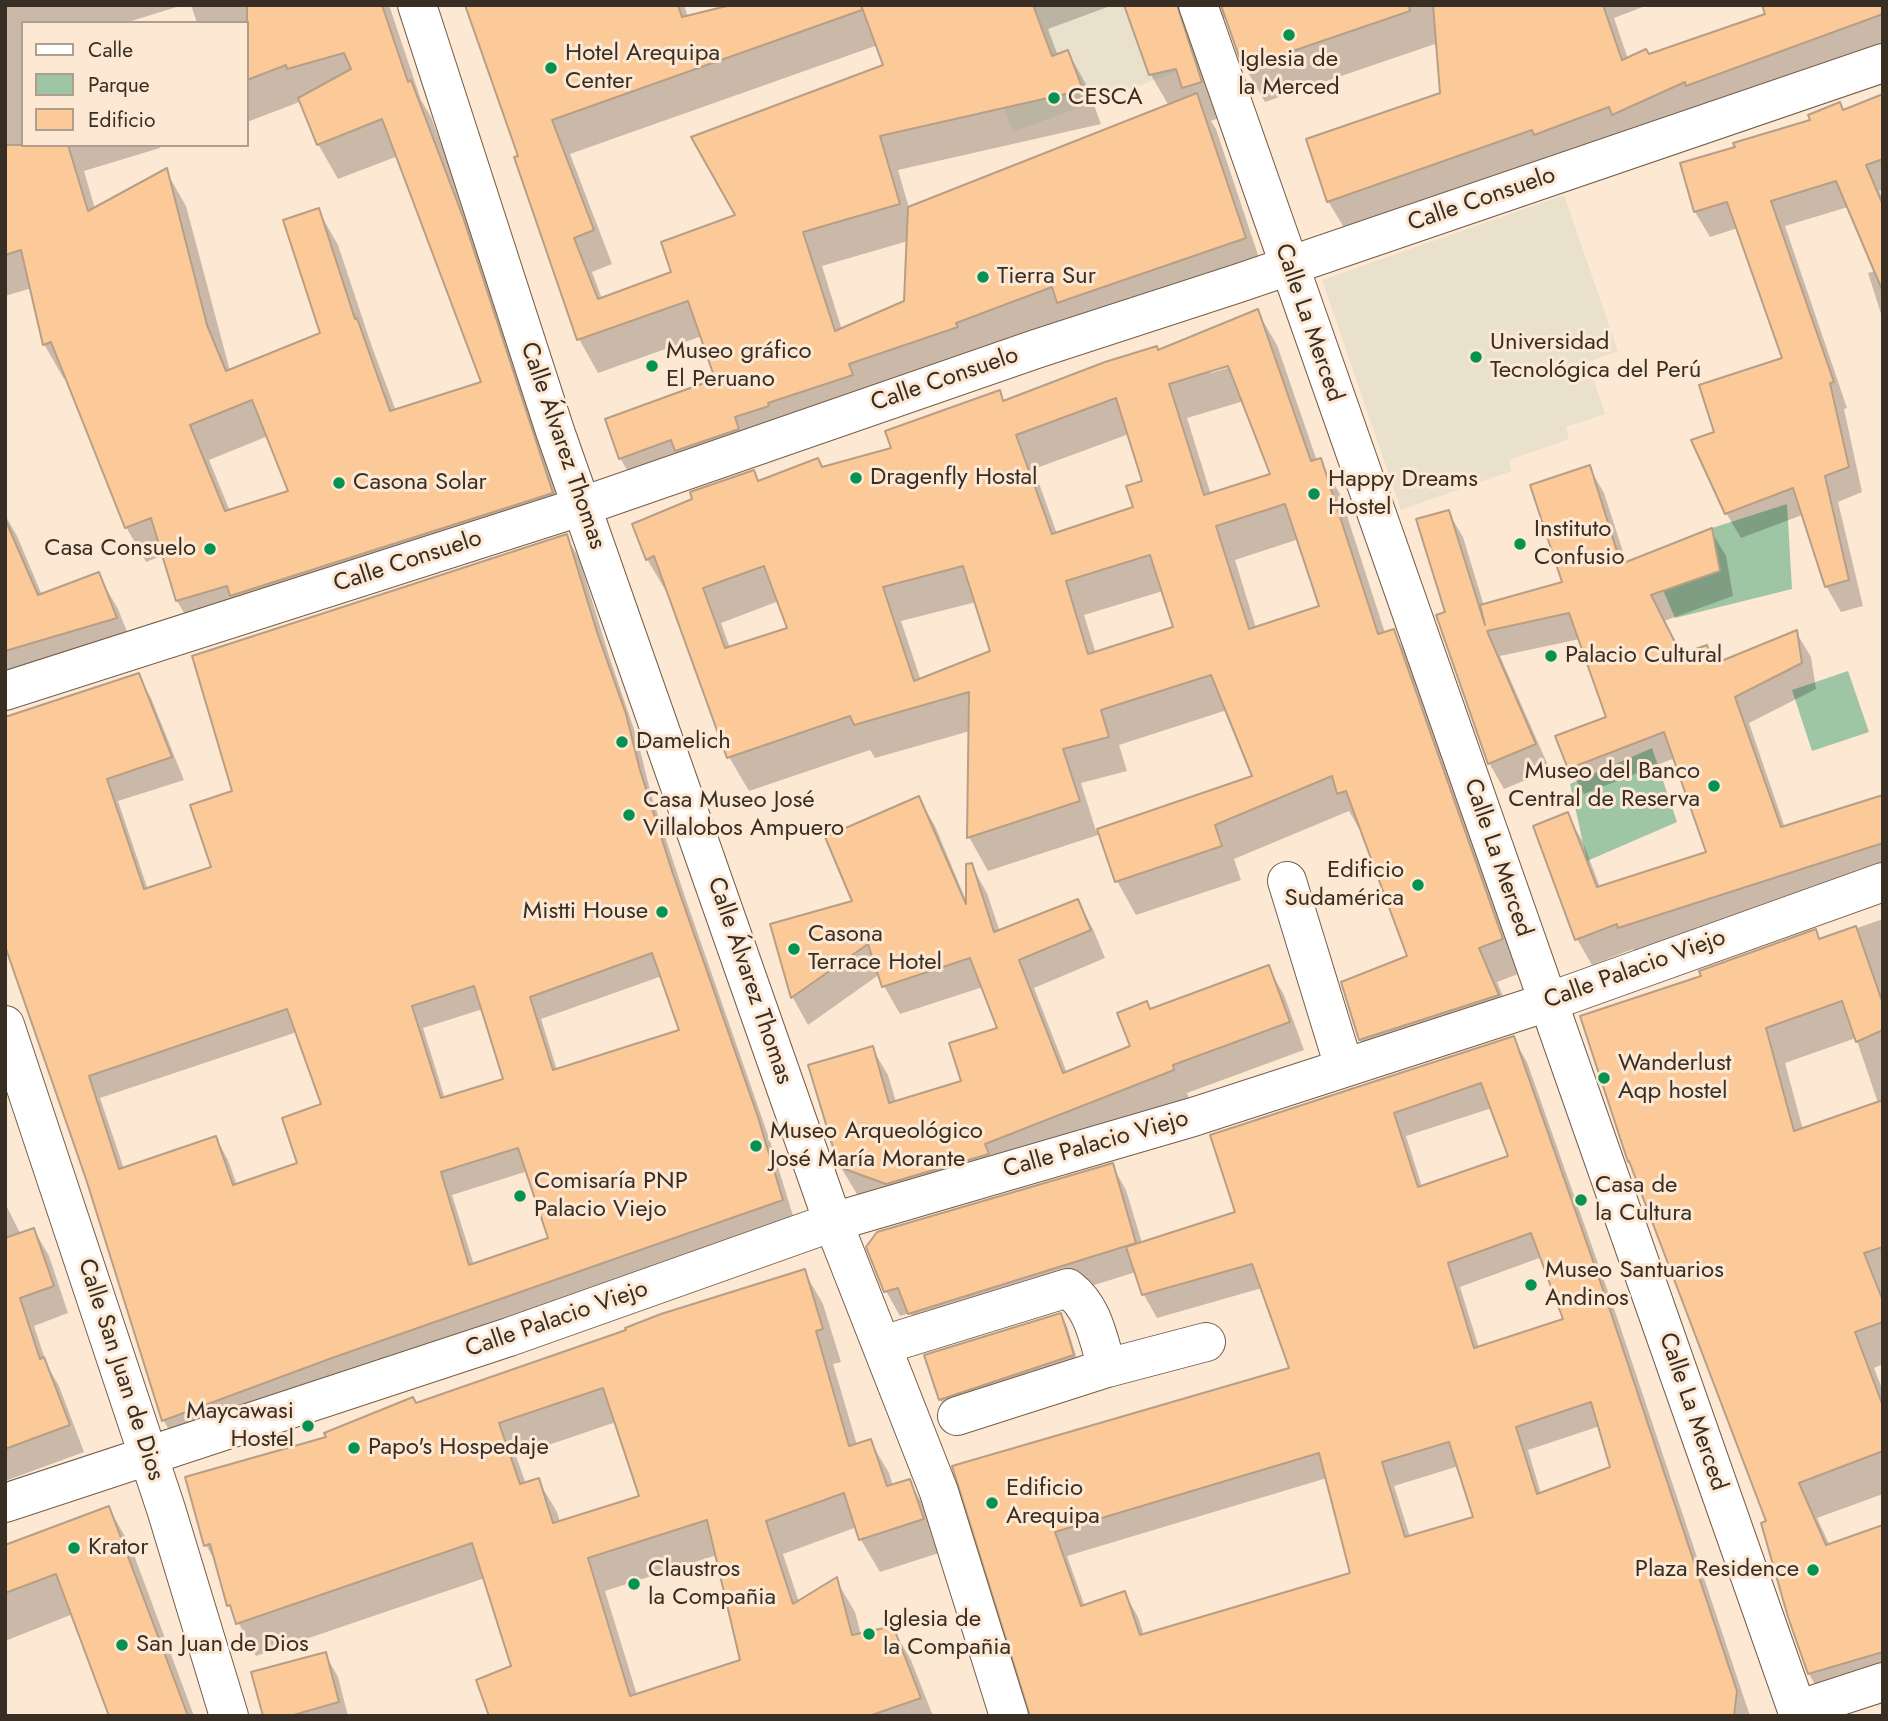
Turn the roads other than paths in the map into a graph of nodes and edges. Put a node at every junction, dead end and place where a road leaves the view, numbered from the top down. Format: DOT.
graph roads {
  1 [pos="417,5"];
  2 [pos="1198,5"];
  3 [pos="1883,63"];
  4 [pos="1288,266"];
  5 [pos="583,506"];
  6 [pos="5,691"];
  7 [pos="1287,881"];
  8 [pos="1883,882"];
  9 [pos="1548,1002"];
  10 [pos="5,1025"];
  11 [pos="1344,1068"];
  12 [pos="833,1222"];
  13 [pos="1206,1342"];
  14 [pos="883,1345"];
  15 [pos="1107,1368"];
  16 [pos="957,1416"];
  17 [pos="148,1456"];
  18 [pos="5,1503"];
  19 [pos="1883,1682"];
  20 [pos="1795,1713"];
  21 [pos="229,1716"];
  22 [pos="1009,1716"];
  1 -- 5 [label="street, Calle Álvarez Thomas"];
  2 -- 4 [label="street, Calle La Merced"];
  3 -- 4 [label="street, Calle Consuelo"];
  4 -- 5 [label="street, Calle Consuelo"];
  4 -- 9 [label="street, Calle La Merced"];
  5 -- 6 [label="street, Calle Consuelo"];
  5 -- 12 [label="street, Calle Álvarez Thomas"];
  7 -- 11 [label="street"];
  8 -- 9 [label="street, Calle Palacio Viejo"];
  9 -- 11 [label="street, Calle Palacio Viejo"];
  9 -- 20 [label="street, Calle La Merced"];
  10 -- 17 [label="street, Calle San Juan de Dios"];
  11 -- 12 [label="street, Calle Palacio Viejo"];
  12 -- 14 [label="street, Calle Álvarez Thomas"];
  12 -- 17 [label="street, Calle Palacio Viejo"];
  13 -- 15 [label="street"];
  14 -- 15 [label="street"];
  14 -- 22 [label="street, Calle Álvarez Thomas"];
  15 -- 16 [label="street"];
  17 -- 18 [label="street, Calle Palacio Viejo"];
  17 -- 21 [label="street, Calle San Juan de Dios"];
  19 -- 20 [label="street"];
}
